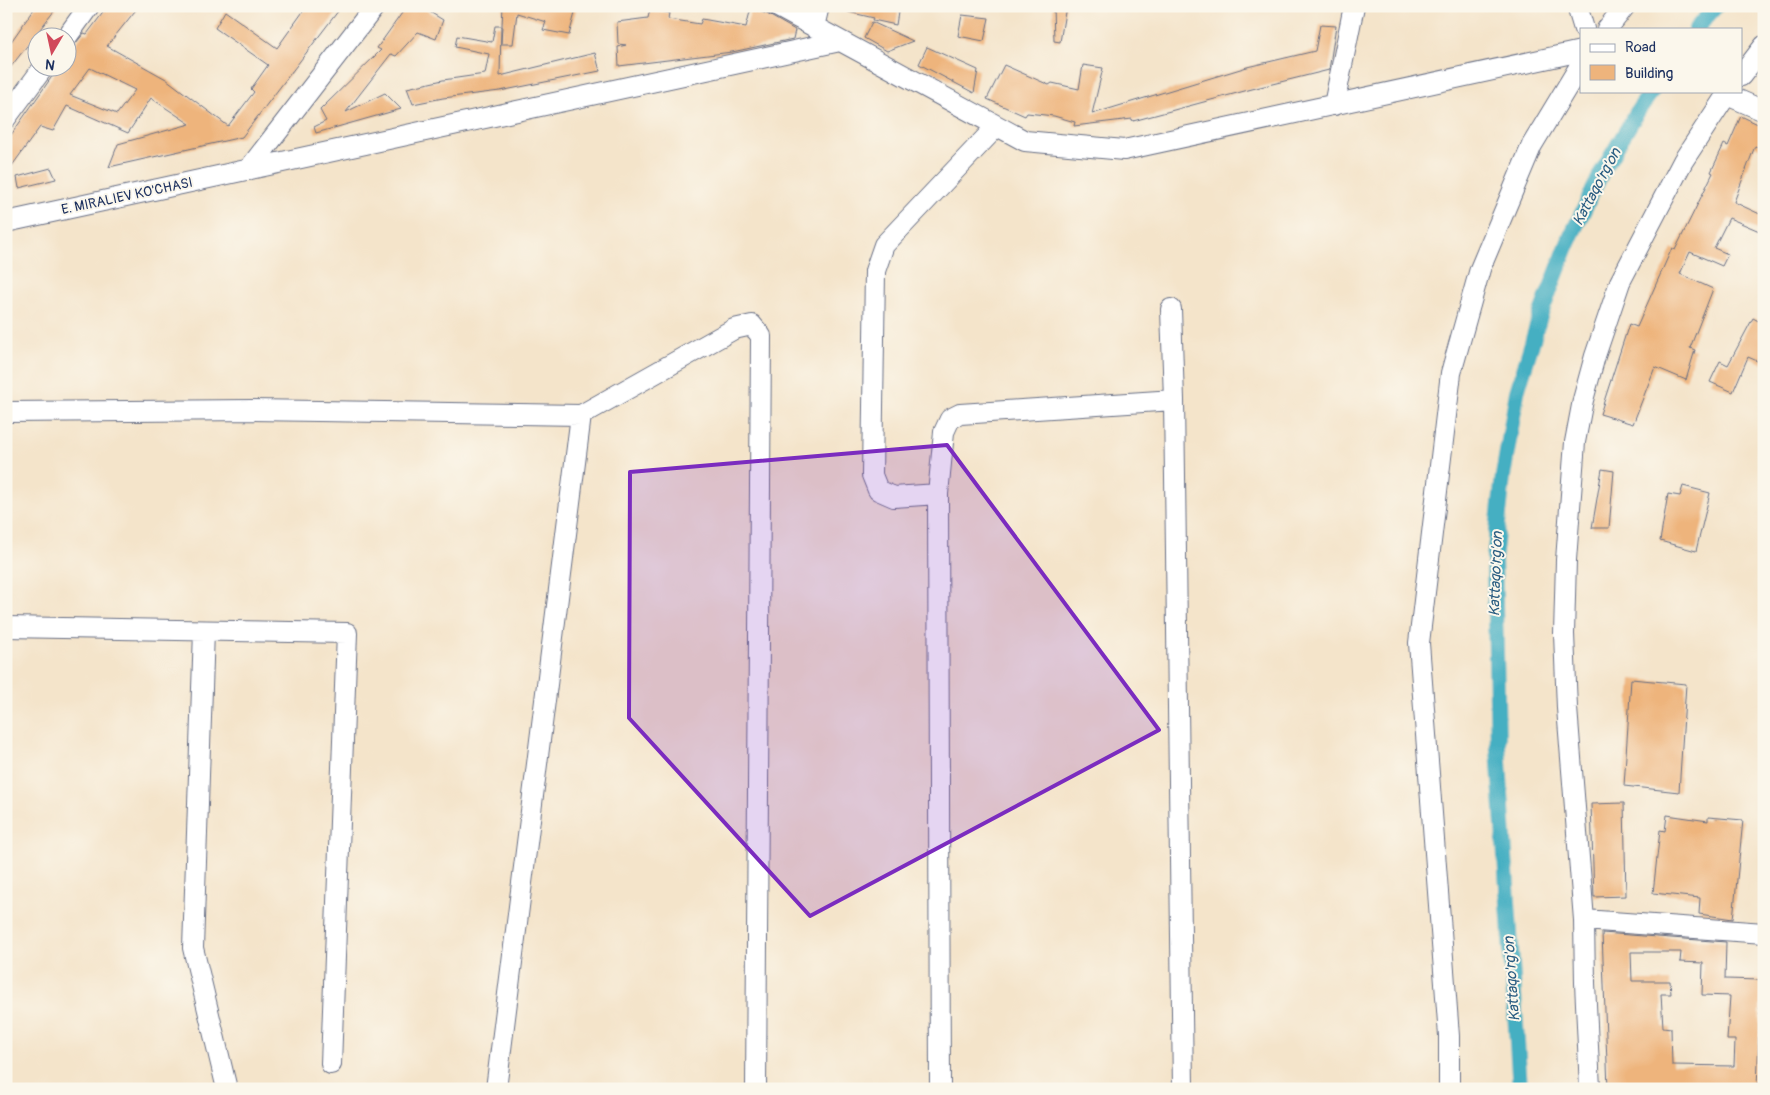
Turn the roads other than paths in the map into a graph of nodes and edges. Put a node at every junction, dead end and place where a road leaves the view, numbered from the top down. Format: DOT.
graph roads {
  1 [pos="89,6"];
  2 [pos="375,6"];
  3 [pos="776,6"];
  4 [pos="819,6"];
  5 [pos="1354,6"];
  6 [pos="1577,6"];
  7 [pos="1625,6"];
  8 [pos="814,27"];
  9 [pos="73,28"];
  10 [pos="1584,28"];
  11 [pos="1608,28"];
  12 [pos="840,41"];
  13 [pos="1764,46"];
  14 [pos="1580,52"];
  15 [pos="1580,66"];
  16 [pos="1742,75"];
  17 [pos="36,78"];
  18 [pos="1728,93"];
  19 [pos="1334,105"];
  20 [pos="1764,111"];
  21 [pos="6,118"];
  22 [pos="997,126"];
  23 [pos="248,170"];
  24 [pos="6,222"];
  25 [pos="1171,309"];
  26 [pos="1174,400"];
  27 [pos="6,412"];
  28 [pos="581,415"];
  29 [pos="938,494"];
  30 [pos="6,627"];
  31 [pos="204,631"];
  32 [pos="1584,920"];
  33 [pos="1764,933"];
  34 [pos="332,1064"];
  35 [pos="227,1089"];
  36 [pos="496,1089"];
  37 [pos="756,1089"];
  38 [pos="940,1089"];
  39 [pos="1183,1089"];
  40 [pos="1449,1089"];
  41 [pos="1590,1089"];
  1 -- 9 [label="street"];
  2 -- 23 [label="street"];
  3 -- 8 [label="street"];
  4 -- 8 [label="street"];
  5 -- 19 [label="street"];
  6 -- 10 [label="street"];
  7 -- 11 [label="street"];
  8 -- 12 [label="street"];
  12 -- 22 [label="street"];
  12 -- 23 [label="street, E. MIRALIEV KO'CHASI"];
  13 -- 16 [label="street"];
  14 -- 19 [label="street"];
  15 -- 40 [label="street"];
  17 -- 21 [label="street"];
  18 -- 20 [label="street"];
  18 -- 32 [label="street"];
  19 -- 22 [label="street"];
  22 -- 29 [label="street"];
  23 -- 24 [label="street, E. MIRALIEV KO'CHASI"];
  25 -- 26 [label="street"];
  26 -- 29 [label="street"];
  26 -- 39 [label="street"];
  27 -- 28 [label="street"];
  28 -- 36 [label="street"];
  28 -- 37 [label="street"];
  29 -- 38 [label="street"];
  30 -- 31 [label="street"];
  31 -- 34 [label="street"];
  31 -- 35 [label="street"];
  32 -- 33 [label="street"];
  32 -- 41 [label="street"];
}
